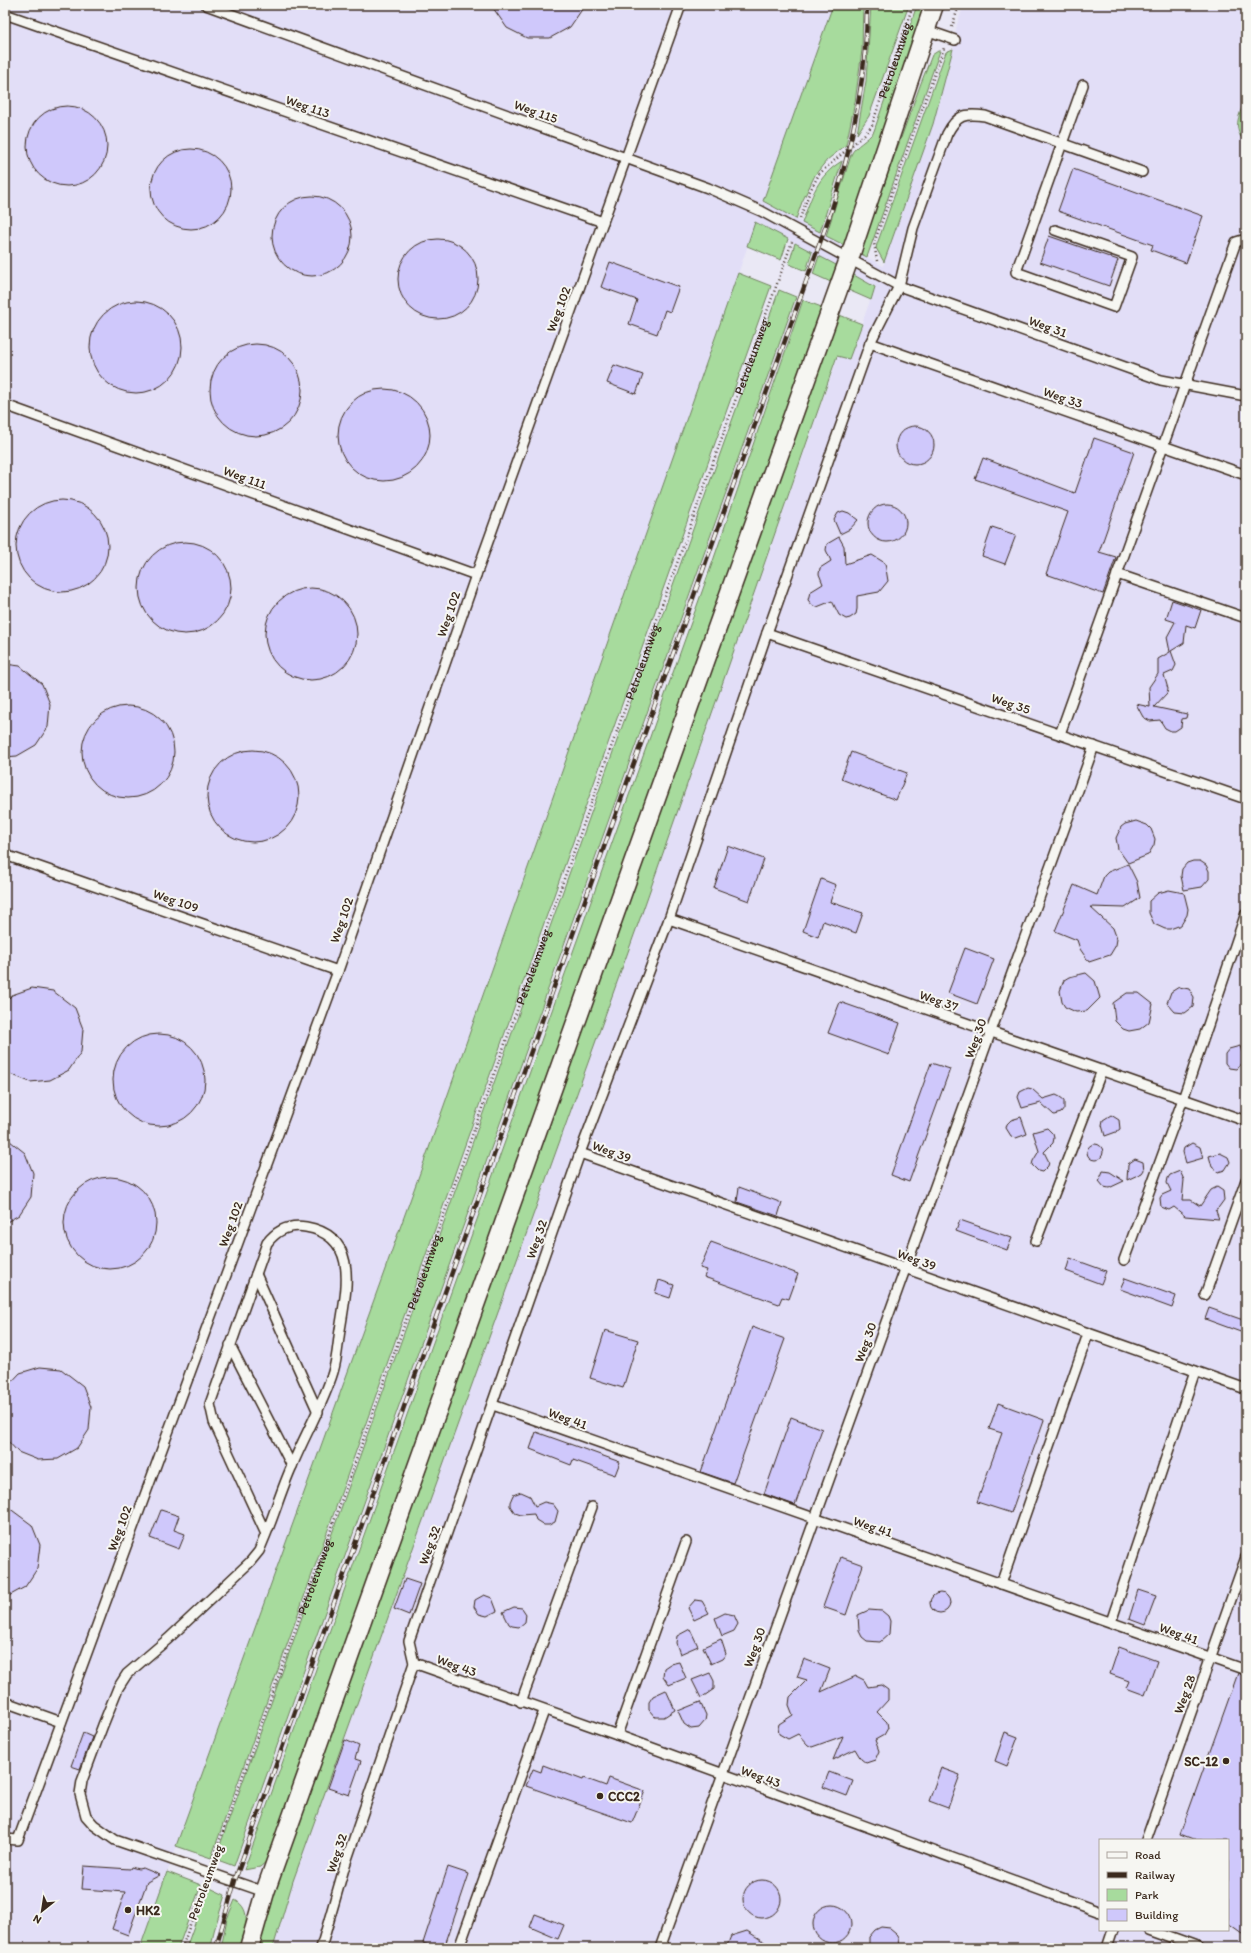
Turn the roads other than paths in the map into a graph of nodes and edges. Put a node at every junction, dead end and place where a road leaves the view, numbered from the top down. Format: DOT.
graph roads {
  1 [pos="206,5"];
  2 [pos="681,5"];
  3 [pos="934,5"];
  4 [pos="5,14"];
  5 [pos="926,30"];
  6 [pos="951,39"];
  7 [pos="1082,85"];
  8 [pos="1062,143"];
  9 [pos="626,157"];
  10 [pos="1142,172"];
  11 [pos="603,222"];
  12 [pos="1055,230"];
  13 [pos="1246,238"];
  14 [pos="849,259"];
  15 [pos="898,286"];
  16 [pos="870,343"];
  17 [pos="1185,385"];
  18 [pos="1246,396"];
  19 [pos="5,405"];
  20 [pos="1163,446"];
  21 [pos="1246,475"];
  22 [pos="476,574"];
  23 [pos="1117,574"];
  24 [pos="1246,618"];
  25 [pos="767,633"];
  26 [pos="1060,734"];
  27 [pos="1094,746"];
  28 [pos="1246,799"];
  29 [pos="5,854"];
  30 [pos="1246,913"];
  31 [pos="670,919"];
  32 [pos="338,971"];
  33 [pos="991,1031"];
  34 [pos="1102,1070"];
  35 [pos="1183,1099"];
  36 [pos="1246,1120"];
  37 [pos="580,1153"];
  38 [pos="1246,1180"];
  39 [pos="1036,1242"];
  40 [pos="1124,1260"];
  41 [pos="905,1269"];
  42 [pos="256,1274"];
  43 [pos="1205,1295"];
  44 [pos="1088,1334"];
  45 [pos="230,1346"];
  46 [pos="1195,1371"];
  47 [pos="1246,1389"];
  48 [pos="493,1405"];
  49 [pos="318,1412"];
  50 [pos="292,1466"];
  51 [pos="592,1507"];
  52 [pos="814,1520"];
  53 [pos="266,1534"];
  54 [pos="686,1542"];
  55 [pos="1246,1556"];
  56 [pos="1001,1584"];
  57 [pos="1111,1622"];
  58 [pos="1211,1658"];
  59 [pos="414,1663"];
  60 [pos="1246,1670"];
  61 [pos="5,1702"];
  62 [pos="521,1702"];
  63 [pos="544,1711"];
  64 [pos="61,1722"];
  65 [pos="617,1735"];
  66 [pos="722,1775"];
  67 [pos="5,1839"];
  68 [pos="1146,1839"];
  69 [pos="265,1892"];
  70 [pos="1099,1912"];
  71 [pos="1113,1931"];
  72 [pos="1152,1931"];
  73 [pos="249,1948"];
  74 [pos="321,1948"];
  75 [pos="458,1948"];
  76 [pos="660,1948"];
  77 [pos="1107,1948"];
  78 [pos="1199,1948"];
  1 -- 9 [label="lane, Weg 115"];
  2 -- 9 [label="lane, Weg 102"];
  3 -- 5 [label="street, Petroleumweg"];
  4 -- 11 [label="lane, Weg 113"];
  5 -- 6 [label="lane"];
  5 -- 14 [label="street, Petroleumweg"];
  7 -- 8 [label="lane"];
  8 -- 10 [label="lane, Weg 32"];
  8 -- 12 [label="lane"];
  8 -- 15 [label="lane, Weg 32"];
  9 -- 11 [label="lane, Weg 102"];
  9 -- 14 [label="lane, Weg 115"];
  11 -- 22 [label="lane, Weg 102"];
  13 -- 17 [label="lane"];
  14 -- 15 [label="lane, Weg 31"];
  14 -- 69 [label="street, Petroleumweg"];
  15 -- 16 [label="lane, Weg 32"];
  15 -- 17 [label="lane, Weg 31"];
  16 -- 20 [label="lane, Weg 33"];
  16 -- 25 [label="lane, Weg 32"];
  17 -- 18 [label="lane, Weg 31"];
  17 -- 20 [label="lane"];
  19 -- 22 [label="lane, Weg 111"];
  20 -- 21 [label="lane, Weg 33"];
  20 -- 23 [label="lane"];
  22 -- 32 [label="lane, Weg 102"];
  23 -- 24 [label="lane"];
  23 -- 26 [label="lane"];
  25 -- 26 [label="lane, Weg 35"];
  25 -- 31 [label="lane, Weg 32"];
  26 -- 27 [label="lane, Weg 35"];
  27 -- 28 [label="lane, Weg 35"];
  27 -- 33 [label="lane, Weg 30"];
  29 -- 32 [label="lane, Weg 109"];
  30 -- 35 [label="lane"];
  31 -- 33 [label="lane, Weg 37"];
  31 -- 37 [label="lane, Weg 32"];
  32 -- 64 [label="lane, Weg 102"];
  33 -- 34 [label="lane, Weg 37"];
  33 -- 41 [label="lane, Weg 30"];
  34 -- 35 [label="lane, Weg 37"];
  34 -- 39 [label="lane"];
  35 -- 36 [label="lane, Weg 37"];
  35 -- 40 [label="lane"];
  37 -- 41 [label="lane, Weg 39"];
  37 -- 48 [label="lane, Weg 32"];
  38 -- 43 [label="lane"];
  41 -- 44 [label="lane, Weg 39"];
  41 -- 52 [label="lane, Weg 30"];
  42 -- 45 [label="lane"];
  42 -- 49 [label="lane"];
  42 -- 49 [label="lane"];
  44 -- 46 [label="lane, Weg 39"];
  44 -- 56 [label="lane"];
  45 -- 50 [label="lane"];
  45 -- 53 [label="lane"];
  46 -- 47 [label="lane, Weg 39"];
  46 -- 57 [label="lane"];
  48 -- 52 [label="lane, Weg 41"];
  48 -- 59 [label="lane, Weg 32"];
  49 -- 50 [label="lane"];
  50 -- 53 [label="lane"];
  51 -- 62 [label="lane"];
  52 -- 56 [label="lane, Weg 41"];
  52 -- 66 [label="lane, Weg 30"];
  53 -- 69 [label="lane"];
  54 -- 65 [label="lane"];
  55 -- 58 [label="lane, Weg 28"];
  56 -- 57 [label="lane, Weg 41"];
  57 -- 58 [label="lane, Weg 41"];
  58 -- 60 [label="lane, Weg 41"];
  58 -- 68 [label="lane, Weg 28"];
  59 -- 62 [label="lane, Weg 43"];
  59 -- 74 [label="lane, Weg 32"];
  61 -- 64 [label="lane"];
  62 -- 63 [label="lane, Weg 43"];
  63 -- 65 [label="lane, Weg 43"];
  63 -- 75 [label="lane"];
  64 -- 67 [label="lane, Weg 102"];
  65 -- 66 [label="lane, Weg 43"];
  66 -- 70 [label="lane, Weg 43"];
  66 -- 76 [label="lane, Weg 30"];
  69 -- 73 [label="street, Petroleumweg"];
  71 -- 77 [label="lane"];
  72 -- 78 [label="lane"];
}
